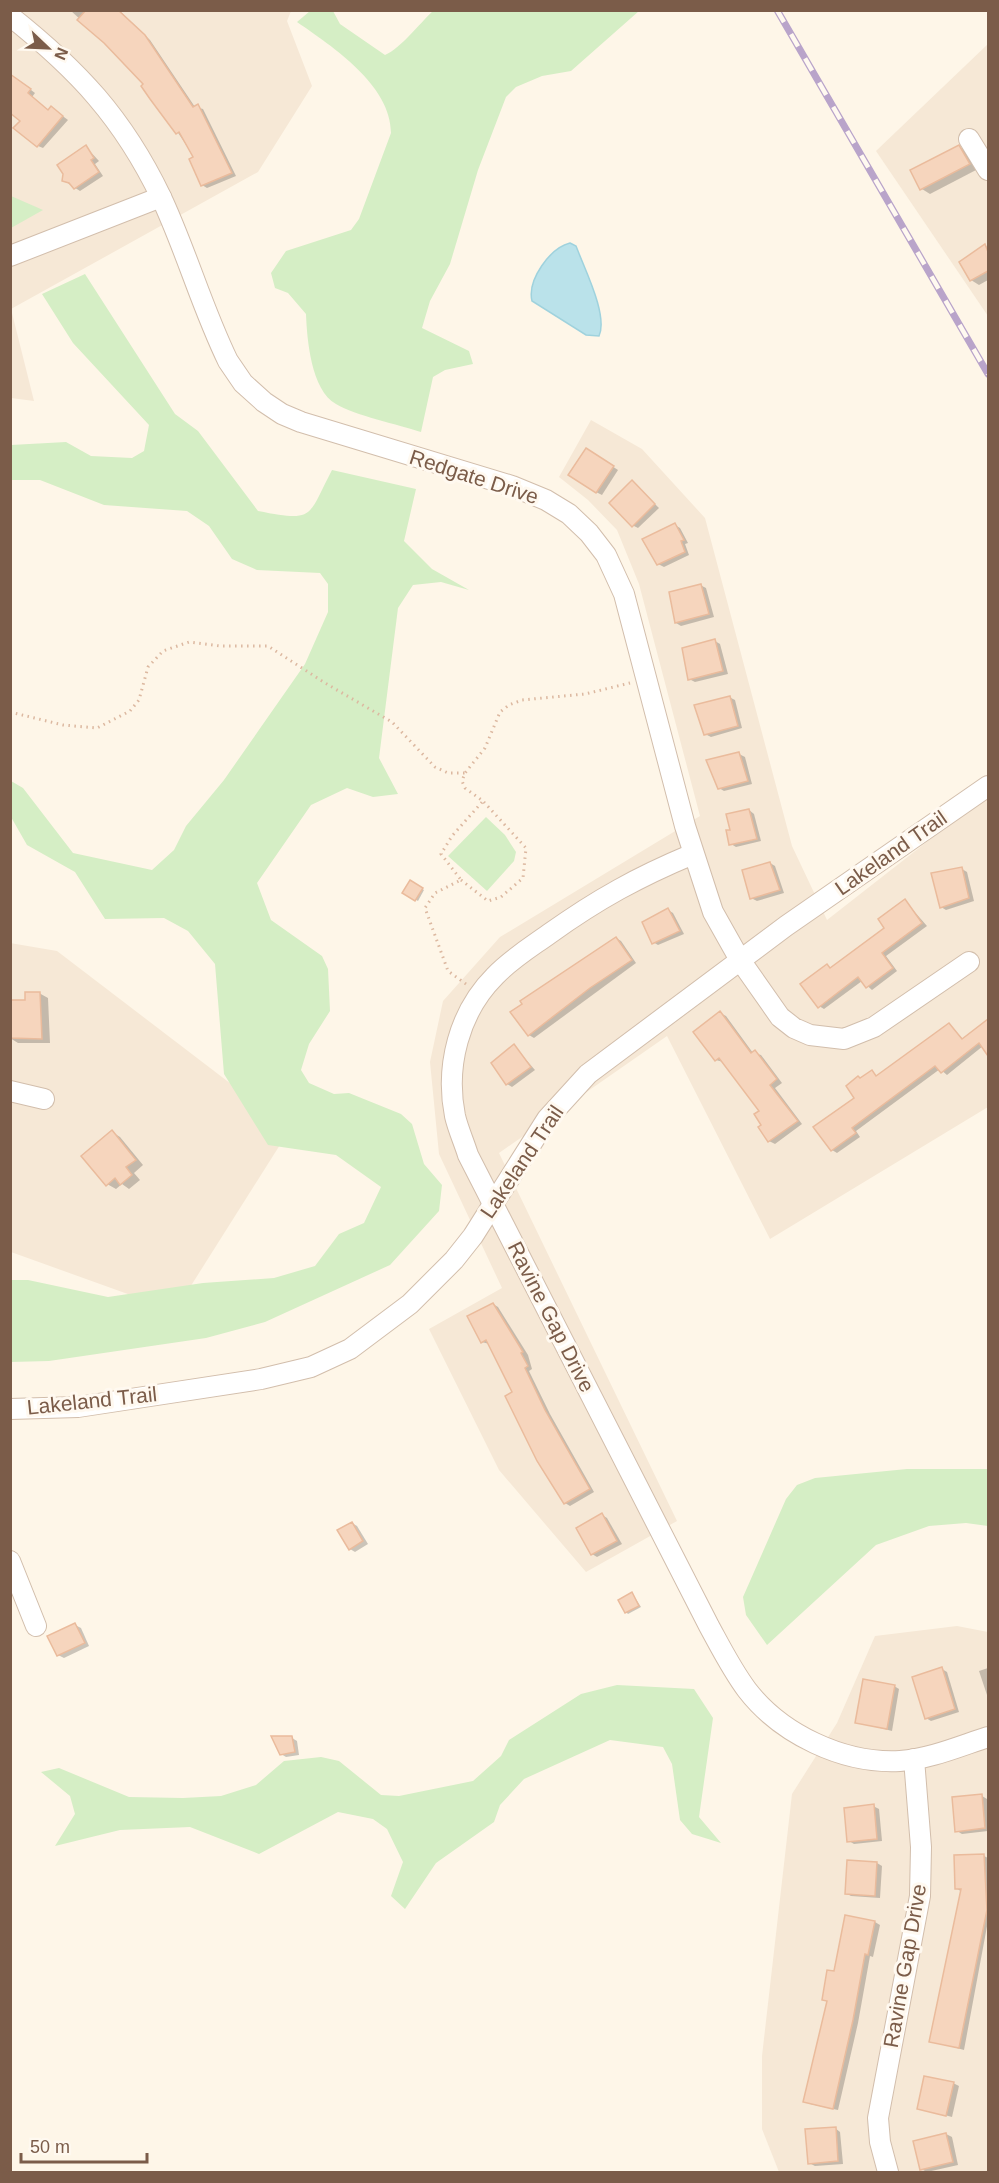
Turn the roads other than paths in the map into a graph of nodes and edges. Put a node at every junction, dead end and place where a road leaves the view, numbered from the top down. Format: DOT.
graph roads {
  1 [pos="10,16"];
  2 [pos="969,139"];
  3 [pos="988,170"];
  4 [pos="161,197"];
  5 [pos="10,256"];
  6 [pos="988,786"];
  7 [pos="693,854"];
  8 [pos="740,960"];
  9 [pos="969,962"];
  10 [pos="10,1091"];
  11 [pos="44,1099"];
  12 [pos="493,1203"];
  13 [pos="10,1409"];
  14 [pos="10,1561"];
  15 [pos="36,1626"];
  16 [pos="988,1737"];
  17 [pos="914,1759"];
  18 [pos="888,2172"];
  1 -- 4 [label="street, Redgate Drive"];
  2 -- 3 [label="street"];
  4 -- 5 [label="street"];
  4 -- 7 [label="street, Redgate Drive"];
  6 -- 8 [label="street, Lakeland Trail"];
  7 -- 8 [label="street, Redgate Drive"];
  7 -- 12 [label="street, Ravine Gap Drive"];
  8 -- 9 [label="street, Redgate Drive"];
  8 -- 12 [label="street, Lakeland Trail"];
  10 -- 11 [label="street"];
  12 -- 13 [label="street, Lakeland Trail"];
  12 -- 17 [label="street, Ravine Gap Drive"];
  14 -- 15 [label="street"];
  16 -- 17 [label="street, Ravine Gap Drive"];
  17 -- 18 [label="street, Ravine Gap Drive"];
}
